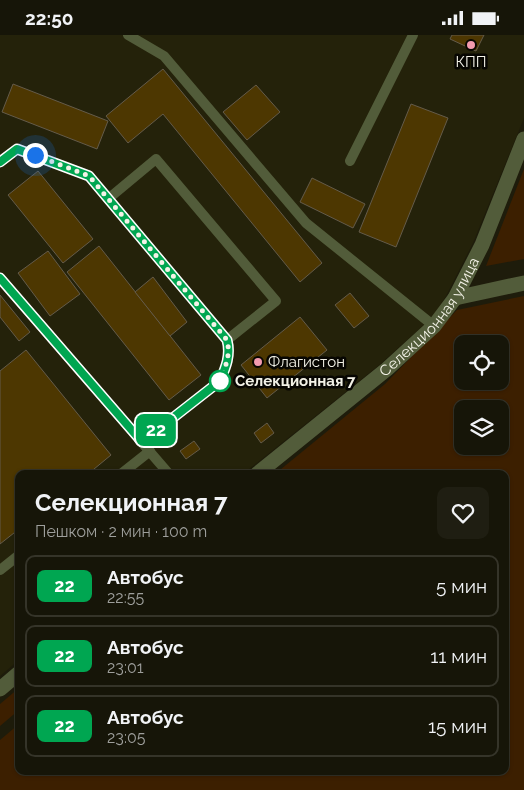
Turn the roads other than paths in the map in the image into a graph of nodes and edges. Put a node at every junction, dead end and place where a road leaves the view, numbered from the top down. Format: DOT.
graph roads {
  1 [pos="128,35"];
  2 [pos="413,35"];
  3 [pos="524,139"];
  4 [pos="350,161"];
  5 [pos="0,162"];
  6 [pos="108,199"];
  7 [pos="0,278"];
  8 [pos="524,283"];
  9 [pos="455,297"];
  10 [pos="434,326"];
  11 [pos="227,340"];
  12 [pos="142,442"];
  13 [pos="150,451"];
  14 [pos="126,470"];
  15 [pos="166,470"];
  16 [pos="262,470"];
  17 [pos="15,558"];
  18 [pos="0,570"];
  19 [pos="15,676"];
  20 [pos="0,689"];
  1 -- 10 [label="lane"];
  2 -- 4 [label="lane"];
  3 -- 9 [label="street, Селекционная улица"];
  5 -- 6 [label="lane"];
  6 -- 11 [label="lane"];
  6 -- 11 [label="lane"];
  7 -- 12 [label="lane"];
  8 -- 9 [label="street"];
  9 -- 10 [label="street, Селекционная улица"];
  10 -- 16 [label="street, Селекционная улица"];
  11 -- 12 [label="lane"];
  12 -- 13 [label="lane"];
  13 -- 14 [label="lane"];
  13 -- 15 [label="lane"];
  17 -- 18 [label="lane"];
  19 -- 20 [label="street"];
}
